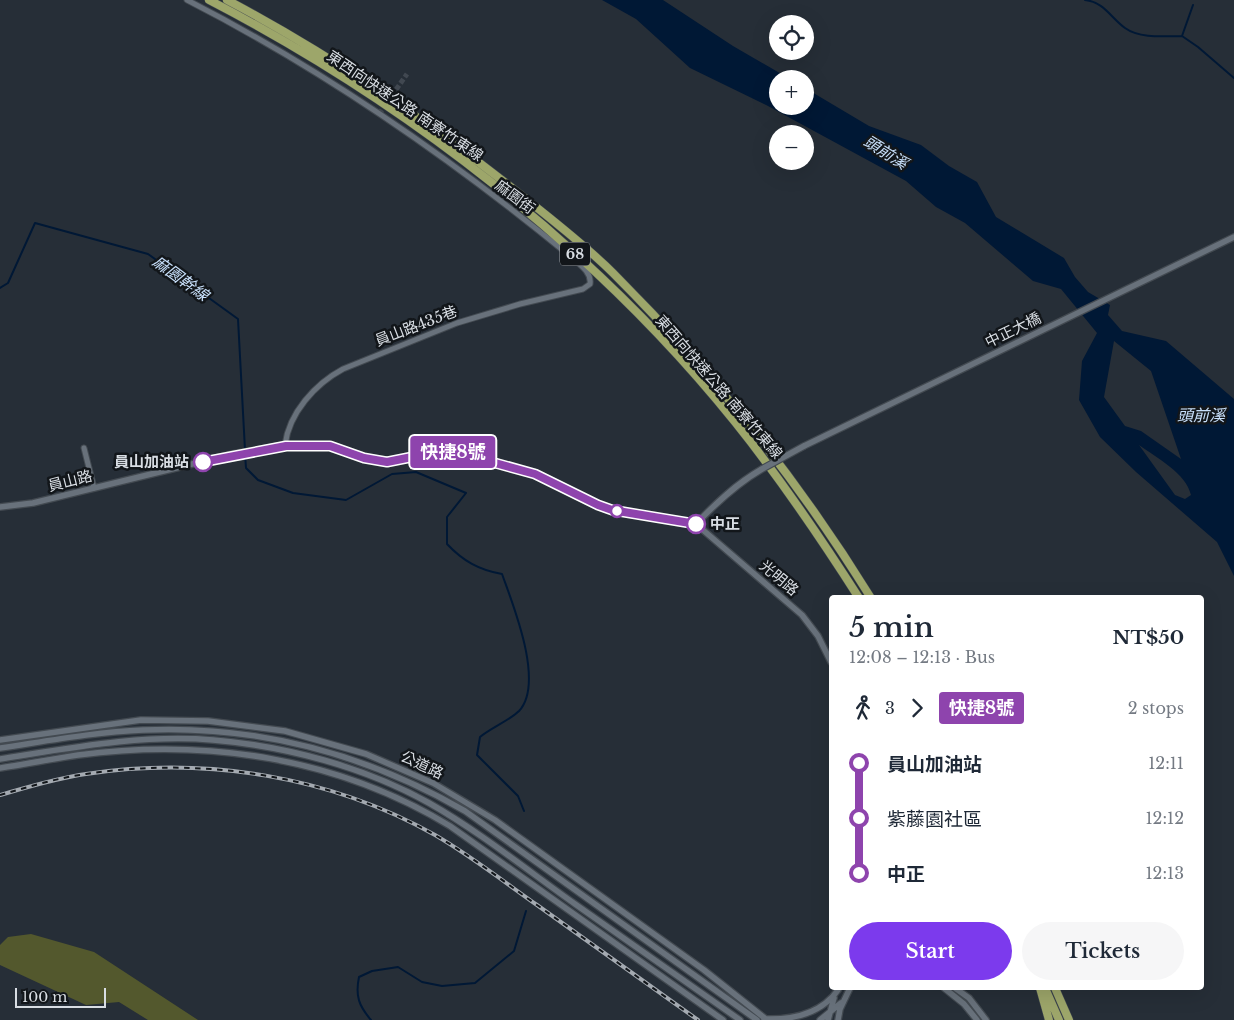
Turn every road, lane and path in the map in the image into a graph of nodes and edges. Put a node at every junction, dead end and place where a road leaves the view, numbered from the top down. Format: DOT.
graph roads {
  1 [pos="187,0"];
  2 [pos="209,0"];
  3 [pos="227,0"];
  4 [pos="1234,237"];
  5 [pos="591,280"];
  6 [pos="286,446"];
  7 [pos="84,448"];
  8 [pos="94,488"];
  9 [pos="0,507"];
  10 [pos="696,524"];
  11 [pos="857,595"];
  12 [pos="869,595"];
  13 [pos="829,658"];
  14 [pos="0,740"];
  15 [pos="0,748"];
  16 [pos="0,759"];
  17 [pos="0,768"];
  18 [pos="410,772"];
  19 [pos="406,779"];
  20 [pos="704,970"];
  21 [pos="698,978"];
  22 [pos="837,990"];
  23 [pos="837,990"];
  24 [pos="849,990"];
  25 [pos="946,990"];
  26 [pos="958,990"];
  27 [pos="1041,990"];
  28 [pos="1046,990"];
  29 [pos="1056,990"];
  30 [pos="844,999"];
  31 [pos="745,1012"];
  32 [pos="828,1018"];
  33 [pos="722,1020"];
  34 [pos="740,1020"];
  35 [pos="757,1020"];
  36 [pos="767,1020"];
  37 [pos="820,1020"];
  38 [pos="838,1020"];
  39 [pos="978,1020"];
  40 [pos="986,1020"];
  41 [pos="1050,1020"];
  42 [pos="1059,1020"];
  43 [pos="1068,1020"];
  1 -- 5 [label="street, 麻園街"];
  2 -- 11 [label="highway, 東西向快速公路 南寮竹東線 / 68"];
  3 -- 12 [label="highway, 東西向快速公路 南寮竹東線 / 68"];
  4 -- 10 [label="street, 中正大橋, bridge"];
  5 -- 6 [label="street, 員山路435巷"];
  6 -- 8 [label="street, 員山路"];
  6 -- 10 [label="street"];
  7 -- 8 [label="street"];
  8 -- 9 [label="street, 員山路"];
  10 -- 13 [label="street, 光明路"];
  14 -- 18 [label="street, 公道路"];
  15 -- 19 [label="street, 公道路"];
  16 -- 34 [label="street, 公道路"];
  17 -- 33 [label="street"];
  18 -- 19 [label="street"];
  18 -- 20 [label="street, 公道路"];
  19 -- 21 [label="street, 公道路"];
  20 -- 21 [label="street"];
  20 -- 36 [label="street, 公道路"];
  21 -- 31 [label="street, 公道路"];
  22 -- 36 [label="street, 公道路"];
  23 -- 32 [label="street"];
  24 -- 30 [label="street"];
  25 -- 39 [label="street"];
  26 -- 40 [label="street"];
  27 -- 41 [label="highway"];
  28 -- 42 [label="highway"];
  29 -- 43 [label="highway"];
  30 -- 32 [label="street"];
  30 -- 38 [label="street"];
  31 -- 35 [label="street, 公道路"];
  31 -- 36 [label="street, 公道路"];
  32 -- 37 [label="street"];
}
